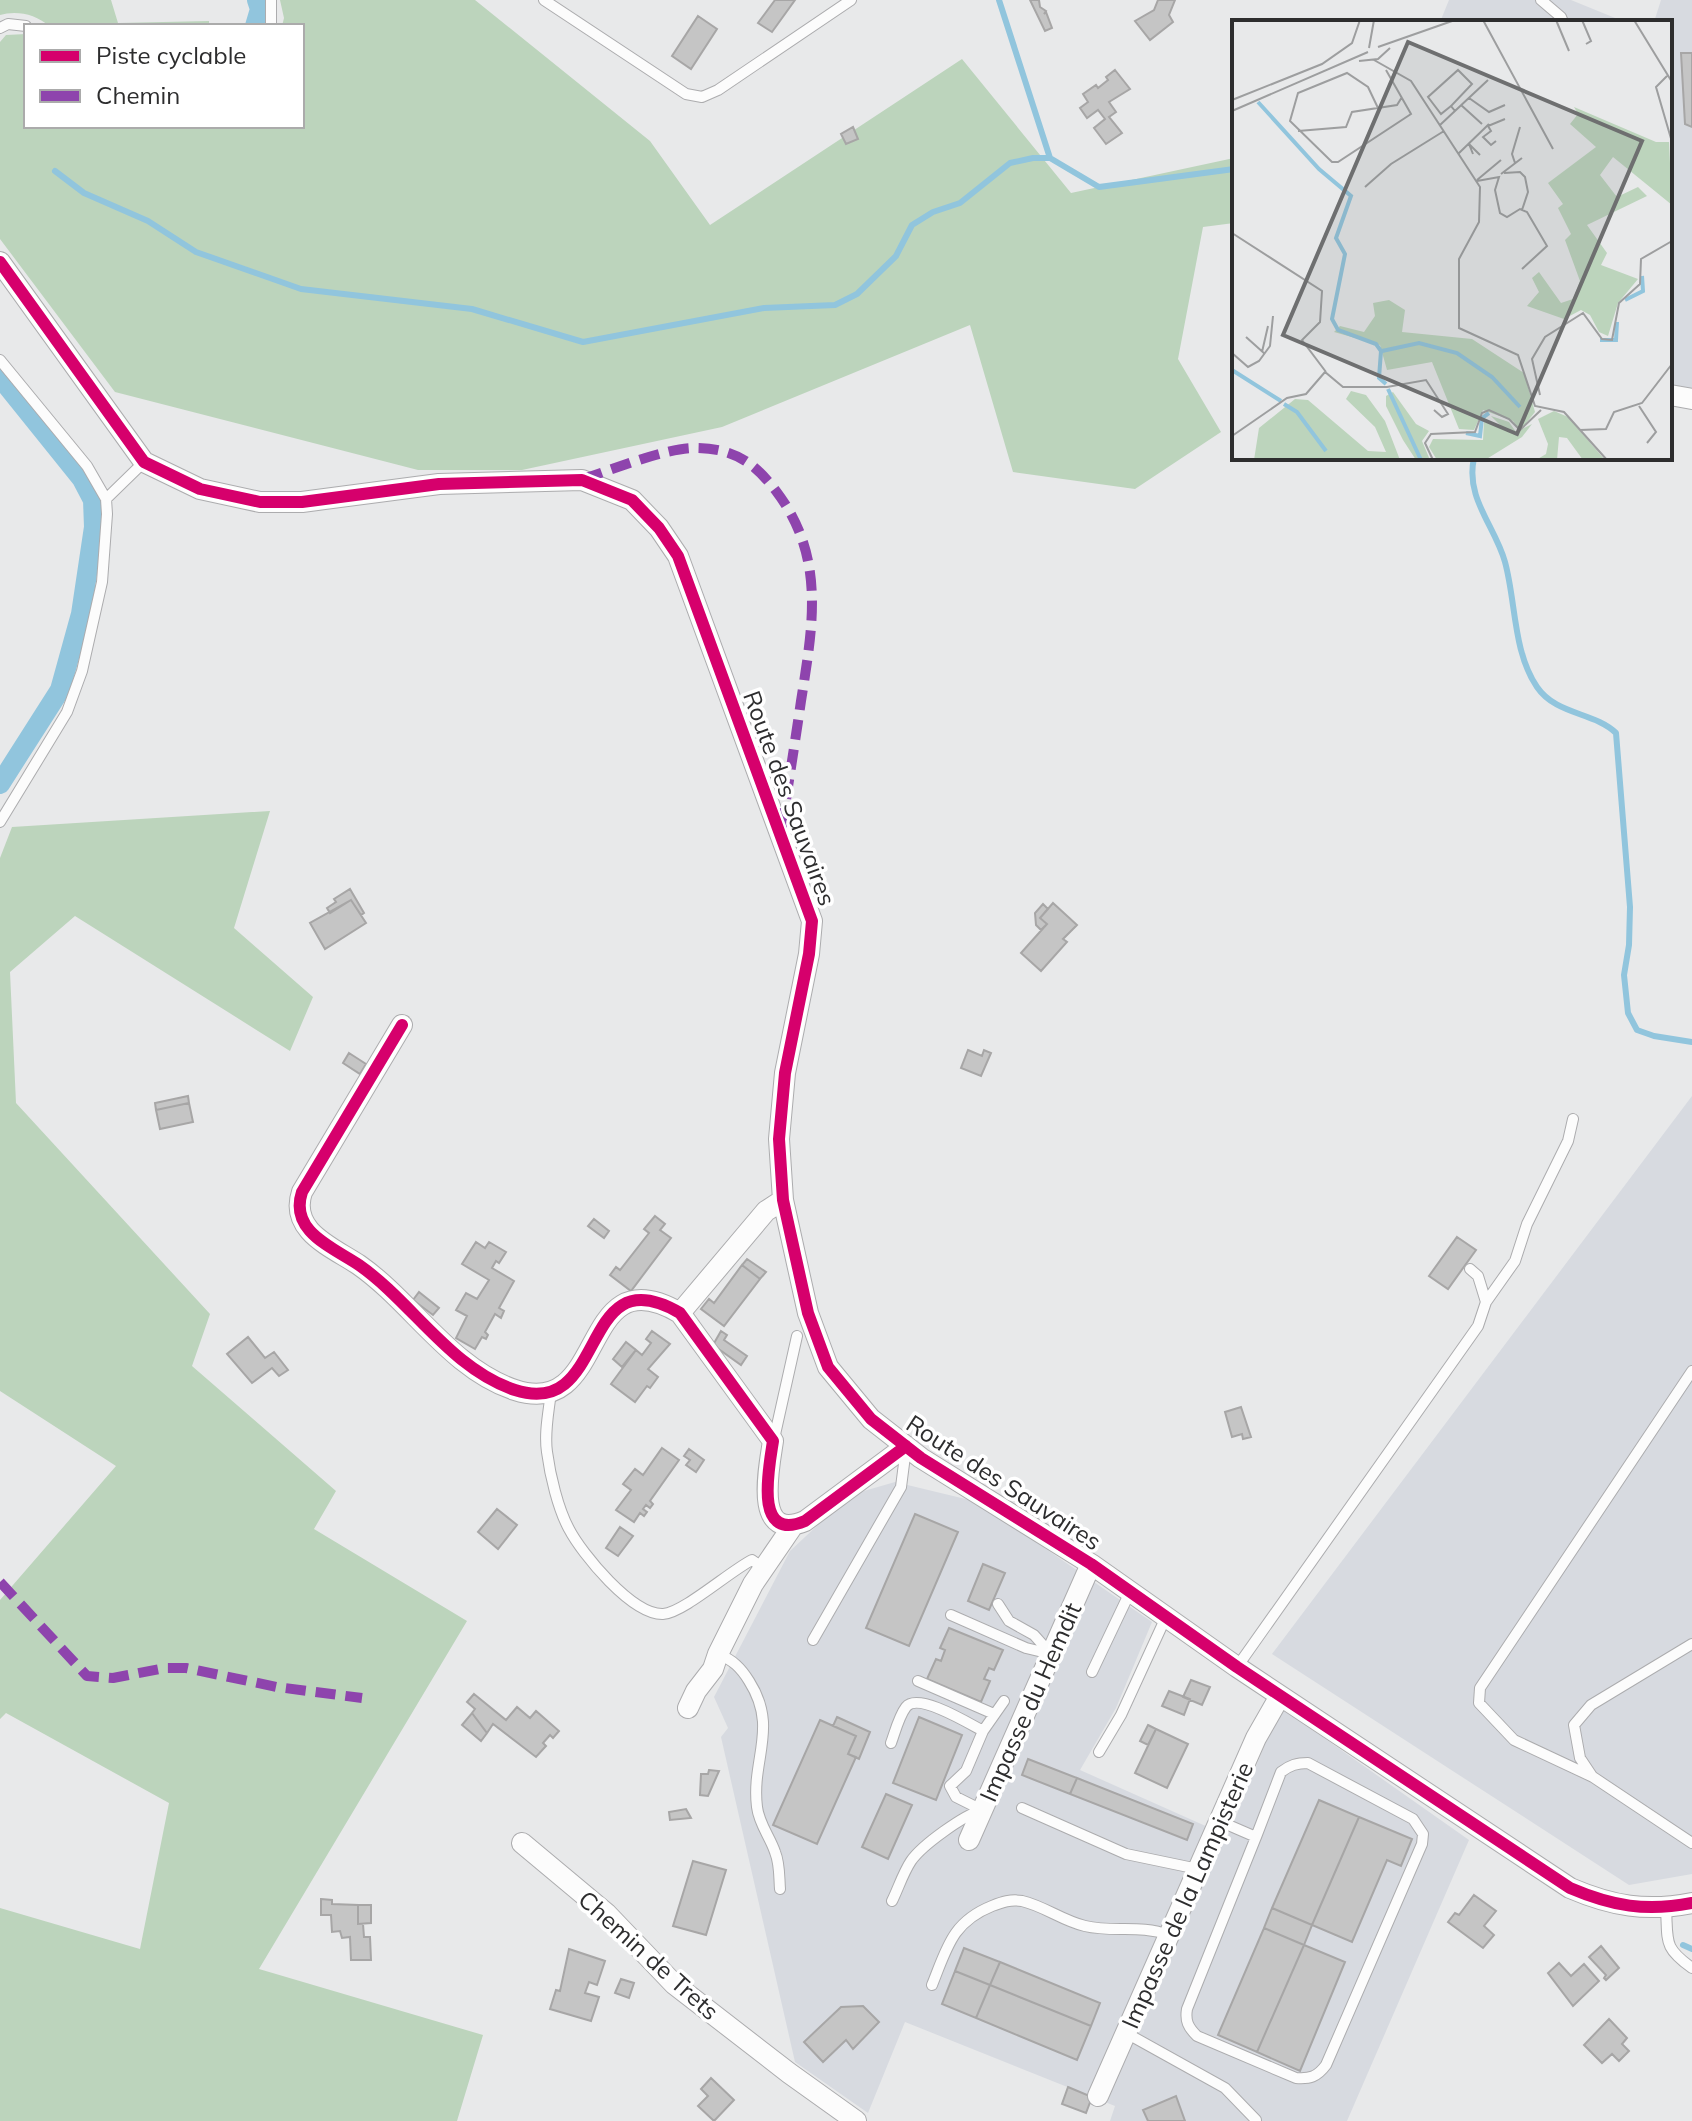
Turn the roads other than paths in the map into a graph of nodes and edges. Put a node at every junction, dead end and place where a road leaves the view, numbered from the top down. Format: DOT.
graph roads {
  1 [pos="271,0"];
  2 [pos="544,0"];
  3 [pos="851,0"];
  4 [pos="1541,0"];
  5 [pos="1562,20"];
  6 [pos="271,24"];
  7 [pos="24,26"];
  8 [pos="0,28"];
  9 [pos="0,262"];
  10 [pos="0,360"];
  11 [pos="1672,395"];
  12 [pos="1692,399"];
  13 [pos="144,462"];
  14 [pos="106,499"];
  15 [pos="0,822"];
  16 [pos="402,1025"];
  17 [pos="1573,1119"];
  18 [pos="783,1200"];
  19 [pos="1470,1269"];
  20 [pos="1486,1302"];
  21 [pos="680,1313"];
  22 [pos="797,1336"];
  23 [pos="1692,1371"];
  24 [pos="551,1391"];
  25 [pos="773,1441"];
  26 [pos="906,1446"];
  27 [pos="792,1527"];
  28 [pos="1091,1564"];
  29 [pos="763,1568"];
  30 [pos="1130,1592"];
  31 [pos="998,1604"];
  32 [pos="951,1615"];
  33 [pos="1166,1617"];
  34 [pos="813,1640"];
  35 [pos="1692,1644"];
  36 [pos="718,1654"];
  37 [pos="1051,1654"];
  38 [pos="1237,1667"];
  39 [pos="1092,1672"];
  40 [pos="918,1681"];
  41 [pos="1280,1696"];
  42 [pos="1004,1701"];
  43 [pos="688,1708"];
  44 [pos="994,1714"];
  45 [pos="983,1731"];
  46 [pos="891,1743"];
  47 [pos="1099,1752"];
  48 [pos="1593,1777"];
  49 [pos="1022,1808"];
  50 [pos="982,1810"];
  51 [pos="1219,1821"];
  52 [pos="1256,1837"];
  53 [pos="969,1840"];
  54 [pos="522,1843"];
  55 [pos="1692,1843"];
  56 [pos="1198,1869"];
  57 [pos="780,1889"];
  58 [pos="892,1901"];
  59 [pos="1692,1903"];
  60 [pos="1666,1908"];
  61 [pos="1169,1935"];
  62 [pos="1692,1968"];
  63 [pos="932,1985"];
  64 [pos="1126,2033"];
  65 [pos="1098,2096"];
  66 [pos="1256,2120"];
  67 [pos="856,2121"];
  1 -- 6 [label="lane"];
  2 -- 3 [label="lane"];
  4 -- 5 [label="lane"];
  7 -- 8 [label="lane"];
  9 -- 13 [label="street, Route des Sauvaires"];
  10 -- 14 [label="lane"];
  11 -- 12 [label="street"];
  13 -- 14 [label="lane"];
  13 -- 18 [label="street, Route des Sauvaires"];
  14 -- 15 [label="lane"];
  16 -- 24 [label="street"];
  17 -- 20 [label="lane"];
  18 -- 21 [label="street"];
  18 -- 26 [label="street, Route des Sauvaires"];
  19 -- 20 [label="lane"];
  20 -- 38 [label="lane"];
  21 -- 24 [label="street"];
  21 -- 25 [label="street"];
  22 -- 25 [label="lane"];
  23 -- 48 [label="lane"];
  24 -- 29 [label="lane"];
  25 -- 27 [label="street"];
  26 -- 27 [label="street"];
  26 -- 28 [label="street, Route des Sauvaires"];
  26 -- 34 [label="lane"];
  27 -- 29 [label="street"];
  28 -- 30 [label="street, Route des Sauvaires"];
  28 -- 37 [label="street, Impasse du Hemdit"];
  29 -- 36 [label="street"];
  30 -- 33 [label="street, Route des Sauvaires"];
  30 -- 39 [label="lane"];
  31 -- 37 [label="lane"];
  32 -- 37 [label="lane"];
  33 -- 38 [label="street, Route des Sauvaires"];
  33 -- 47 [label="lane"];
  35 -- 48 [label="lane"];
  36 -- 43 [label="street"];
  36 -- 57 [label="lane"];
  37 -- 50 [label="street, Impasse du Hemdit"];
  38 -- 41 [label="street, Route des Sauvaires"];
  40 -- 44 [label="lane"];
  41 -- 51 [label="street, Impasse de la Lampisterie"];
  41 -- 60 [label="street, Route des Sauvaires"];
  42 -- 44 [label="lane"];
  44 -- 45 [label="lane"];
  45 -- 46 [label="lane"];
  45 -- 50 [label="lane"];
  48 -- 55 [label="lane"];
  49 -- 56 [label="lane"];
  50 -- 53 [label="street, Impasse du Hemdit"];
  50 -- 58 [label="lane"];
  51 -- 52 [label="lane"];
  51 -- 56 [label="street, Impasse de la Lampisterie"];
  52 -- 52 [label="lane"];
  54 -- 67 [label="street, Chemin de Trets"];
  56 -- 61 [label="street, Impasse de la Lampisterie"];
  59 -- 60 [label="street, Route des Sauvaires"];
  60 -- 62 [label="lane"];
  61 -- 63 [label="lane"];
  61 -- 64 [label="street, Impasse de la Lampisterie"];
  64 -- 65 [label="street, Impasse de la Lampisterie"];
  64 -- 66 [label="lane"];
}
